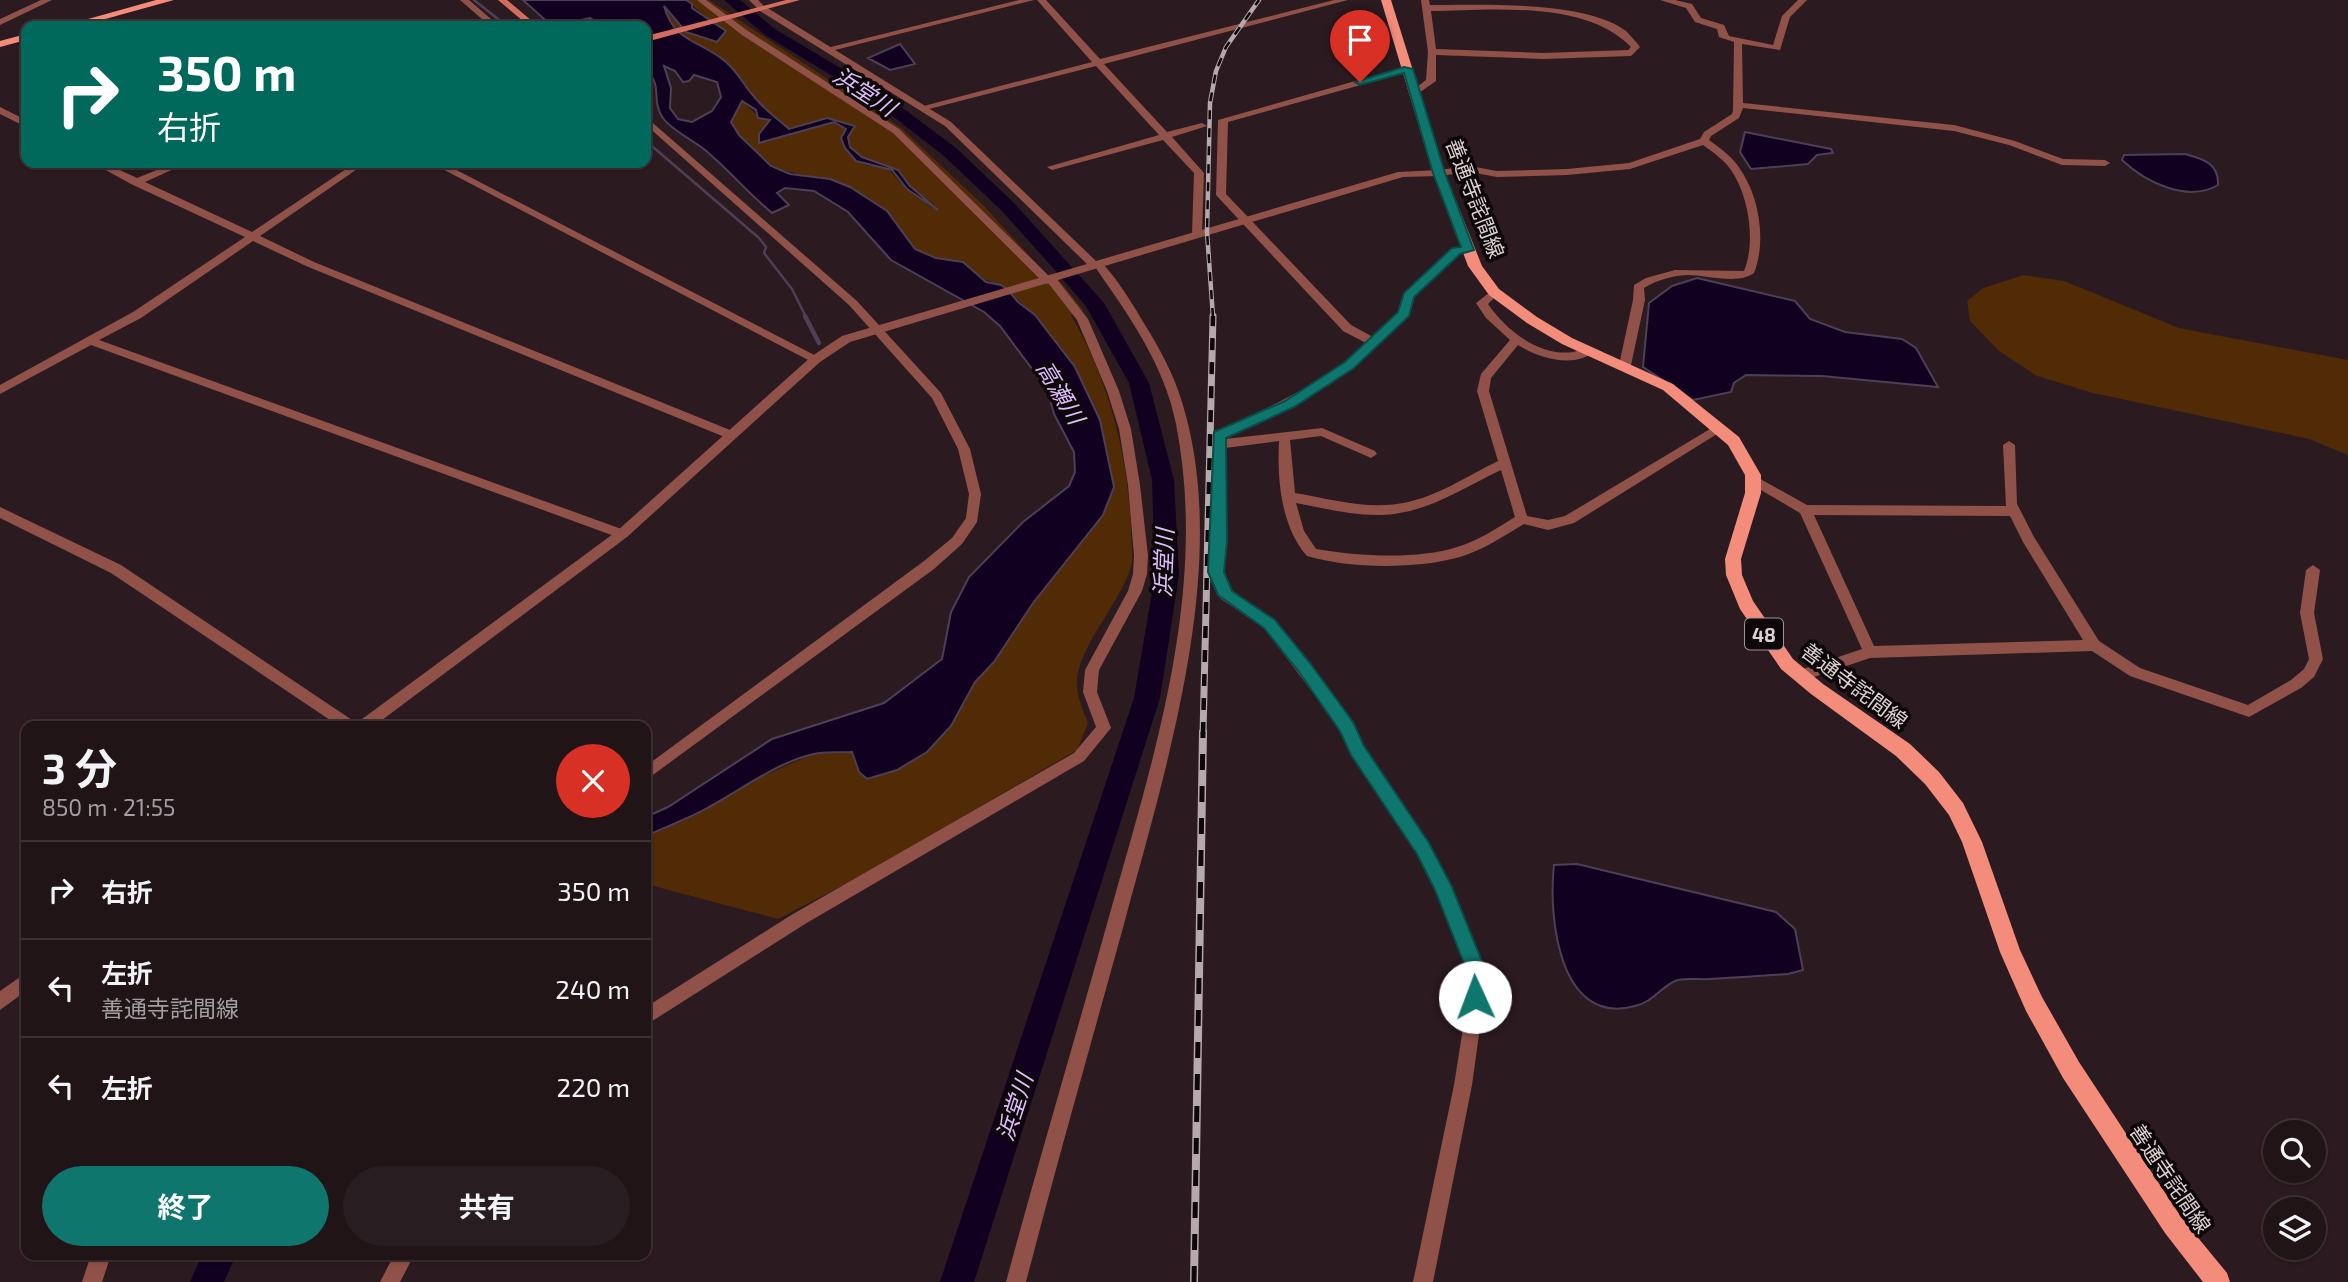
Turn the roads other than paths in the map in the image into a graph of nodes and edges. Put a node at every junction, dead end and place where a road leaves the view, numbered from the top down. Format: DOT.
graph roads {
  1 [pos="48,0"];
  2 [pos="169,0"];
  3 [pos="464,0"];
  4 [pos="502,0"];
  5 [pos="701,0"];
  6 [pos="753,0"];
  7 [pos="796,0"];
  8 [pos="1030,0"];
  9 [pos="1041,0"];
  10 [pos="1345,0"];
  11 [pos="1386,0"];
  12 [pos="1664,0"];
  13 [pos="1803,0"];
  14 [pos="1427,4"];
  15 [pos="1562,4"];
  16 [pos="763,9"];
  17 [pos="727,18"];
  18 [pos="87,21"];
  19 [pos="489,21"];
  20 [pos="528,21"];
  21 [pos="0,22"];
  22 [pos="21,38"];
  23 [pos="651,38"];
  24 [pos="1738,42"];
  25 [pos="0,44"];
  26 [pos="827,49"];
  27 [pos="1433,52"];
  28 [pos="1097,63"];
  29 [pos="1408,69"];
  30 [pos="1416,92"];
  31 [pos="1738,105"];
  32 [pos="925,107"];
  33 [pos="0,110"];
  34 [pos="21,121"];
  35 [pos="651,124"];
  36 [pos="1202,126"];
  37 [pos="1166,136"];
  38 [pos="1704,141"];
  39 [pos="2105,163"];
  40 [pos="1052,167"];
  41 [pos="108,168"];
  42 [pos="170,168"];
  43 [pos="353,168"];
  44 [pos="446,168"];
  45 [pos="1439,173"];
  46 [pos="135,182"];
  47 [pos="1245,220"];
  48 [pos="1197,234"];
  49 [pos="252,238"];
  50 [pos="1468,250"];
  51 [pos="1096,265"];
  52 [pos="1049,280"];
  53 [pos="1494,292"];
  54 [pos="881,331"];
  55 [pos="1516,340"];
  56 [pos="90,341"];
  57 [pos="1374,343"];
  58 [pos="1589,351"];
  59 [pos="816,359"];
  60 [pos="1625,365"];
  61 [pos="0,390"];
  62 [pos="1719,429"];
  63 [pos="731,435"];
  64 [pos="1285,442"];
  65 [pos="1219,444"];
  66 [pos="2010,445"];
  67 [pos="1371,454"];
  68 [pos="1504,463"];
  69 [pos="1753,480"];
  70 [pos="1289,497"];
  71 [pos="1805,510"];
  72 [pos="2014,511"];
  73 [pos="0,512"];
  74 [pos="1522,519"];
  75 [pos="622,534"];
  76 [pos="2313,570"];
  77 [pos="2094,645"];
  78 [pos="1870,652"];
  79 [pos="1802,675"];
  80 [pos="343,721"];
  81 [pos="370,721"];
  82 [pos="651,770"];
  83 [pos="21,985"];
  84 [pos="0,1002"];
  85 [pos="651,1014"];
  86 [pos="99,1260"];
  87 [pos="401,1260"];
  88 [pos="92,1282"];
  89 [pos="390,1282"];
  90 [pos="1016,1282"];
  91 [pos="1423,1282"];
  92 [pos="2218,1282"];
  1 -- 21 [label="street"];
  2 -- 18 [label="main road"];
  3 -- 19 [label="street"];
  4 -- 20 [label="main road"];
  5 -- 17 [label="street"];
  6 -- 16 [label="street"];
  7 -- 16 [label="main road"];
  8 -- 26 [label="street"];
  9 -- 28 [label="street"];
  10 -- 28 [label="street"];
  11 -- 29 [label="main road, 善通寺詫間線"];
  12 -- 24 [label="street"];
  13 -- 24 [label="street"];
  14 -- 15 [label="street"];
  14 -- 27 [label="street"];
  15 -- 27 [label="street"];
  16 -- 17 [label="main road"];
  16 -- 26 [label="street"];
  17 -- 23 [label="main road"];
  17 -- 52 [label="street"];
  22 -- 25 [label="main road"];
  24 -- 31 [label="street"];
  26 -- 32 [label="street"];
  27 -- 30 [label="street"];
  28 -- 32 [label="street"];
  28 -- 37 [label="street"];
  29 -- 30 [label="main road, 善通寺詫間線"];
  29 -- 47 [label="street"];
  30 -- 45 [label="main road, 善通寺詫間線"];
  31 -- 38 [label="street"];
  31 -- 39 [label="street"];
  32 -- 51 [label="street"];
  33 -- 34 [label="street"];
  35 -- 54 [label="street"];
  36 -- 37 [label="street"];
  37 -- 40 [label="street"];
  37 -- 48 [label="street"];
  38 -- 45 [label="street"];
  38 -- 60 [label="street"];
  41 -- 46 [label="street"];
  42 -- 46 [label="street"];
  43 -- 49 [label="street"];
  44 -- 59 [label="street"];
  45 -- 47 [label="street"];
  45 -- 50 [label="main road, 善通寺詫間線"];
  46 -- 49 [label="street"];
  47 -- 48 [label="street"];
  47 -- 57 [label="street"];
  48 -- 51 [label="street"];
  49 -- 56 [label="street"];
  49 -- 63 [label="street"];
  50 -- 53 [label="main road, 善通寺詫間線"];
  50 -- 57 [label="street"];
  51 -- 52 [label="street"];
  51 -- 90 [label="street"];
  52 -- 54 [label="street"];
  52 -- 85 [label="street"];
  53 -- 55 [label="street"];
  53 -- 58 [label="main road, 善通寺詫間線"];
  54 -- 59 [label="street"];
  54 -- 82 [label="street"];
  55 -- 58 [label="street"];
  55 -- 68 [label="street"];
  56 -- 61 [label="street"];
  56 -- 75 [label="street"];
  57 -- 65 [label="street"];
  58 -- 60 [label="main road, 善通寺詫間線"];
  59 -- 63 [label="street"];
  60 -- 62 [label="main road, 善通寺詫間線"];
  62 -- 69 [label="main road, 善通寺詫間線"];
  62 -- 74 [label="street"];
  63 -- 75 [label="street"];
  64 -- 70 [label="street"];
  65 -- 67 [label="street"];
  65 -- 91 [label="street"];
  66 -- 72 [label="street"];
  68 -- 70 [label="street"];
  68 -- 74 [label="street"];
  69 -- 71 [label="street"];
  69 -- 79 [label="main road, 善通寺詫間線 / 48"];
  70 -- 74 [label="street"];
  71 -- 72 [label="street"];
  71 -- 78 [label="street"];
  72 -- 77 [label="street"];
  73 -- 80 [label="street"];
  75 -- 81 [label="street"];
  76 -- 77 [label="street"];
  77 -- 78 [label="street"];
  78 -- 79 [label="street"];
  79 -- 92 [label="main road, 善通寺詫間線 / 48"];
  83 -- 84 [label="street"];
  86 -- 88 [label="street"];
  87 -- 89 [label="street"];
}
